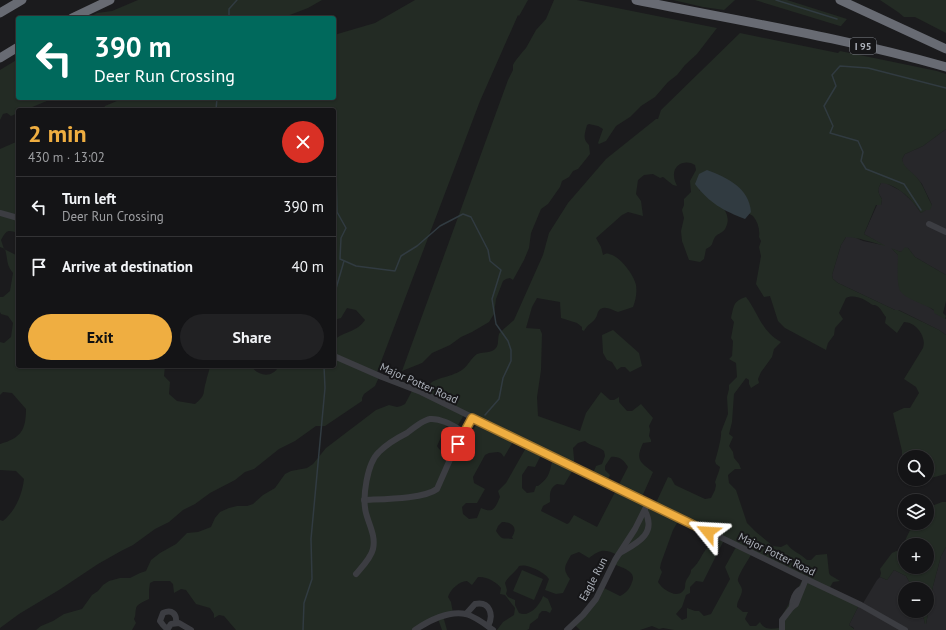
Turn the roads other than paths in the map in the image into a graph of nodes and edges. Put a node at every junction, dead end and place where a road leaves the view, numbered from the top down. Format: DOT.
graph roads {
  1 [pos="22,0"];
  2 [pos="110,0"];
  3 [pos="636,0"];
  4 [pos="840,0"];
  5 [pos="0,13"];
  6 [pos="76,16"];
  7 [pos="16,48"];
  8 [pos="946,49"];
  9 [pos="0,58"];
  10 [pos="946,67"];
  11 [pos="0,212"];
  12 [pos="16,217"];
  13 [pos="929,224"];
  14 [pos="946,232"];
  15 [pos="336,357"];
  16 [pos="472,418"];
  17 [pos="464,432"];
  18 [pos="364,500"];
  19 [pos="648,503"];
  20 [pos="645,511"];
  21 [pos="619,554"];
  22 [pos="356,574"];
  23 [pos="806,579"];
  24 [pos="466,614"];
  25 [pos="176,623"];
  26 [pos="491,628"];
  27 [pos="167,629"];
  28 [pos="191,630"];
  29 [pos="415,630"];
  30 [pos="567,630"];
  31 [pos="782,630"];
  32 [pos="905,630"];
  1 -- 5 [label="highway"];
  2 -- 6 [label="highway"];
  3 -- 10 [label="highway, I 95"];
  4 -- 8 [label="highway"];
  7 -- 9 [label="highway"];
  11 -- 12 [label="street"];
  13 -- 14 [label="street"];
  15 -- 16 [label="street, Major Potter Road"];
  16 -- 17 [label="street"];
  16 -- 19 [label="street, Major Potter Road"];
  17 -- 18 [label="street"];
  17 -- 18 [label="street"];
  18 -- 22 [label="street"];
  19 -- 20 [label="street, Eagle Run"];
  19 -- 23 [label="street, Major Potter Road"];
  20 -- 21 [label="street, Eagle Run"];
  20 -- 21 [label="street, Eagle Run"];
  21 -- 30 [label="street, Eagle Run"];
  23 -- 31 [label="street"];
  23 -- 32 [label="street, Major Potter Road"];
  24 -- 26 [label="street"];
  24 -- 26 [label="street"];
  24 -- 29 [label="street"];
  25 -- 27 [label="street"];
  25 -- 27 [label="street"];
  25 -- 28 [label="street"];
}
